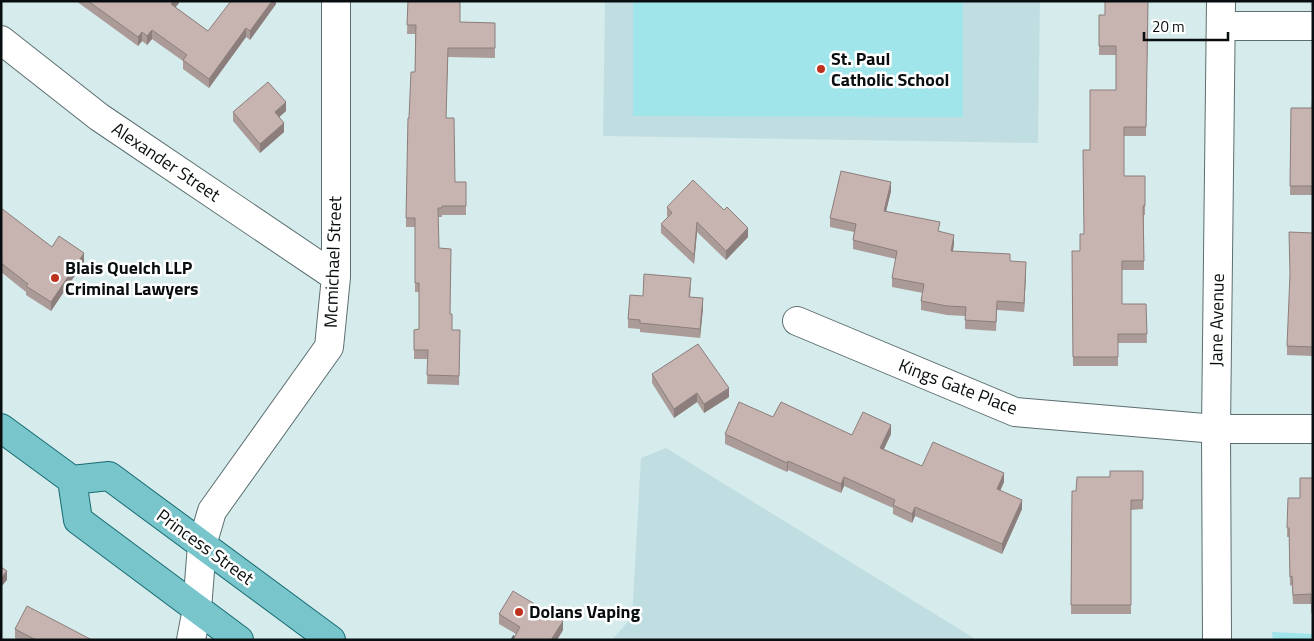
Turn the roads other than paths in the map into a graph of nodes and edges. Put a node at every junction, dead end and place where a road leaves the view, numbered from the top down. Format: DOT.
graph roads {
  1 [pos="336,1"];
  2 [pos="1221,14"];
  3 [pos="1313,26"];
  4 [pos="1,40"];
  5 [pos="336,277"];
  6 [pos="797,321"];
  7 [pos="1,428"];
  8 [pos="1216,429"];
  9 [pos="1313,429"];
  10 [pos="72,480"];
  11 [pos="202,545"];
  12 [pos="197,609"];
  13 [pos="191,640"];
  14 [pos="239,640"];
  15 [pos="331,640"];
  16 [pos="1217,640"];
  1 -- 5 [label="street, Mcmichael Street"];
  2 -- 3 [label="street"];
  2 -- 8 [label="street, Jane Avenue"];
  4 -- 5 [label="street, Alexander Street"];
  5 -- 11 [label="street, Mcmichael Street"];
  6 -- 8 [label="street, Kings Gate Place"];
  7 -- 10 [label="main road"];
  8 -- 9 [label="street, Kings Gate Place"];
  8 -- 16 [label="street, Jane Avenue"];
  10 -- 11 [label="main road, Princess Street"];
  10 -- 12 [label="main road"];
  11 -- 12 [label="street, Mcmichael Street"];
  11 -- 15 [label="main road, Princess Street"];
  12 -- 13 [label="street, Mcmichael Street"];
  12 -- 14 [label="main road"];
}
